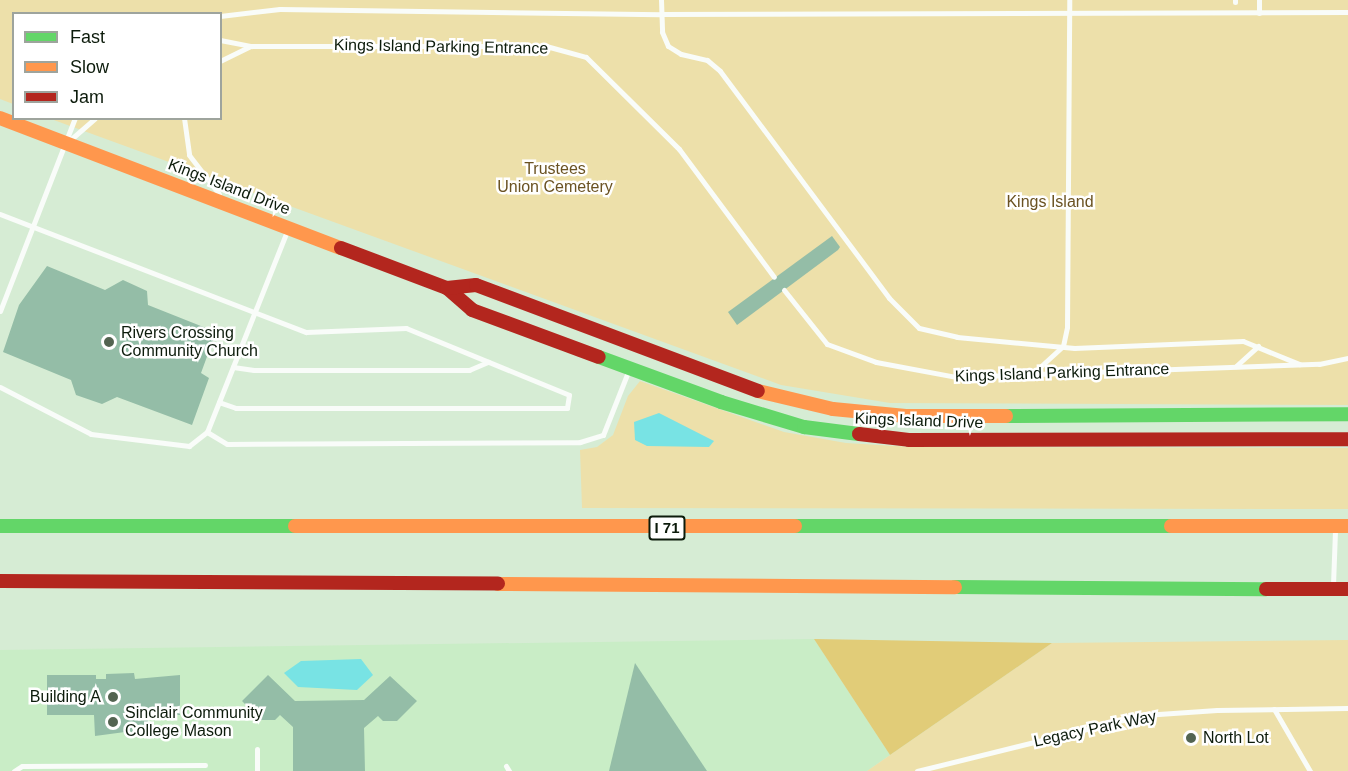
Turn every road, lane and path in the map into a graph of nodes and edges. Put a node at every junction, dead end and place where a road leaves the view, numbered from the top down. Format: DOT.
graph roads {
  1 [pos="661,0"];
  2 [pos="1069,0"];
  3 [pos="1259,0"];
  4 [pos="1348,12"];
  5 [pos="1069,13"];
  6 [pos="1259,13"];
  7 [pos="661,14"];
  8 [pos="222,16"];
  9 [pos="222,40"];
  10 [pos="251,46"];
  11 [pos="222,60"];
  12 [pos="0,118"];
  13 [pos="74,120"];
  14 [pos="93,120"];
  15 [pos="184,120"];
  16 [pos="66,142"];
  17 [pos="226,203"];
  18 [pos="0,214"];
  19 [pos="32,226"];
  20 [pos="289,227"];
  21 [pos="774,277"];
  22 [pos="447,288"];
  23 [pos="784,290"];
  24 [pos="0,311"];
  25 [pos="255,312"];
  26 [pos="1063,346"];
  27 [pos="1258,346"];
  28 [pos="1348,358"];
  29 [pos="488,362"];
  30 [pos="1299,364"];
  31 [pos="1236,366"];
  32 [pos="233,367"];
  33 [pos="629,369"];
  34 [pos="1029,377"];
  35 [pos="0,387"];
  36 [pos="219,402"];
  37 [pos="1348,414"];
  38 [pos="207,432"];
  39 [pos="1348,439"];
  40 [pos="0,526"];
  41 [pos="1341,526"];
  42 [pos="0,581"];
  43 [pos="1333,589"];
  44 [pos="1348,589"];
  45 [pos="1348,708"];
  46 [pos="1275,709"];
  47 [pos="257,749"];
  48 [pos="168,764"];
  49 [pos="205,765"];
  50 [pos="14,771"];
  51 [pos="168,771"];
  52 [pos="257,771"];
  53 [pos="917,771"];
  54 [pos="1310,771"];
  1 -- 7 [label="lane"];
  2 -- 5 [label="lane"];
  3 -- 6 [label="lane"];
  4 -- 6 [label="lane"];
  5 -- 6 [label="lane"];
  5 -- 7 [label="lane"];
  5 -- 26 [label="lane"];
  7 -- 8 [label="lane"];
  7 -- 26 [label="lane"];
  9 -- 10 [label="lane, Kings Island Parking Entrance"];
  10 -- 11 [label="lane"];
  10 -- 21 [label="lane, Kings Island Parking Entrance"];
  12 -- 16 [label="main road, Kings Island Drive"];
  13 -- 16 [label="lane"];
  14 -- 16 [label="lane"];
  15 -- 17 [label="lane"];
  16 -- 17 [label="main road, Kings Island Drive"];
  16 -- 19 [label="lane"];
  17 -- 20 [label="main road, Kings Island Drive"];
  18 -- 19 [label="lane"];
  19 -- 24 [label="lane"];
  19 -- 25 [label="lane"];
  20 -- 22 [label="main road, Kings Island Drive"];
  20 -- 25 [label="lane"];
  22 -- 33 [label="main road, Kings Island Drive"];
  22 -- 37 [label="main road, Kings Island Drive"];
  23 -- 34 [label="lane, Kings Island Parking Entrance"];
  25 -- 29 [label="lane"];
  25 -- 32 [label="lane"];
  26 -- 27 [label="lane"];
  26 -- 34 [label="lane"];
  27 -- 30 [label="lane"];
  27 -- 31 [label="lane"];
  28 -- 30 [label="lane, Kings Island Parking Entrance"];
  29 -- 32 [label="lane"];
  29 -- 36 [label="lane"];
  30 -- 31 [label="lane, Kings Island Parking Entrance"];
  31 -- 34 [label="lane, Kings Island Parking Entrance"];
  32 -- 36 [label="lane"];
  33 -- 38 [label="lane"];
  33 -- 39 [label="main road, Kings Island Drive"];
  35 -- 38 [label="lane"];
  36 -- 38 [label="lane"];
  40 -- 41 [label="main road, I 71"];
  41 -- 43 [label="lane"];
  42 -- 43 [label="main road"];
  43 -- 44 [label="main road"];
  45 -- 46 [label="lane, Legacy Park Way"];
  46 -- 53 [label="lane, Legacy Park Way"];
  46 -- 54 [label="lane"];
  47 -- 52 [label="lane"];
  48 -- 49 [label="lane"];
  48 -- 50 [label="lane"];
  48 -- 51 [label="lane"];
}
